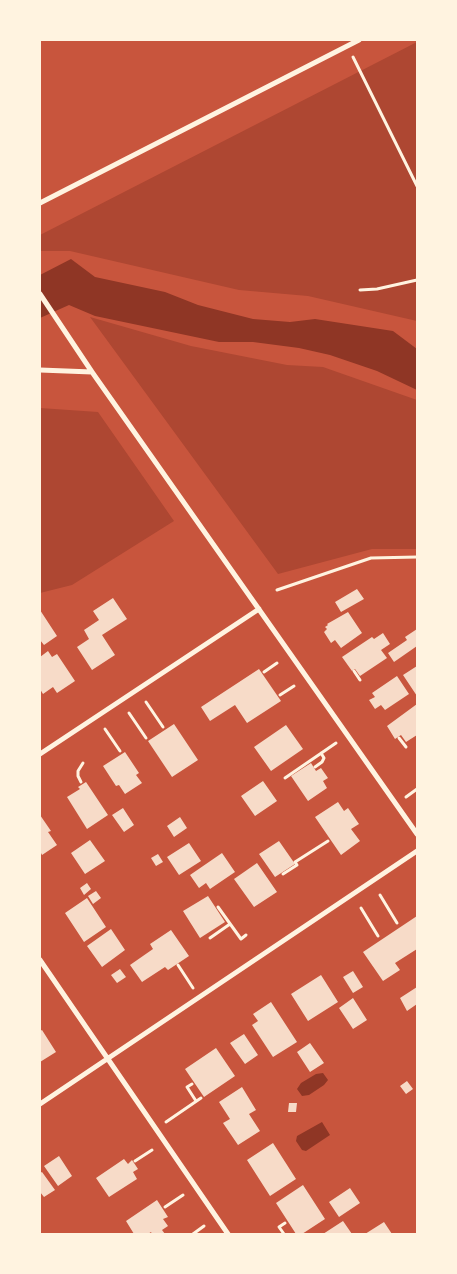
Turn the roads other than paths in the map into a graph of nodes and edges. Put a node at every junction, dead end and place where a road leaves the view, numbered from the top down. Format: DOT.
graph roads {
  1 [pos="359,40"];
  2 [pos="40,203"];
  3 [pos="40,294"];
  4 [pos="40,370"];
  5 [pos="92,372"];
  6 [pos="259,609"];
  7 [pos="40,754"];
  8 [pos="417,834"];
  9 [pos="417,851"];
  10 [pos="40,960"];
  11 [pos="107,1059"];
  12 [pos="40,1104"];
  13 [pos="228,1234"];
  1 -- 2 [label="street"];
  3 -- 5 [label="street"];
  4 -- 5 [label="street"];
  5 -- 6 [label="street"];
  6 -- 7 [label="street"];
  6 -- 8 [label="street"];
  9 -- 11 [label="street"];
  10 -- 11 [label="street"];
  11 -- 12 [label="street"];
  11 -- 13 [label="street"];
}
